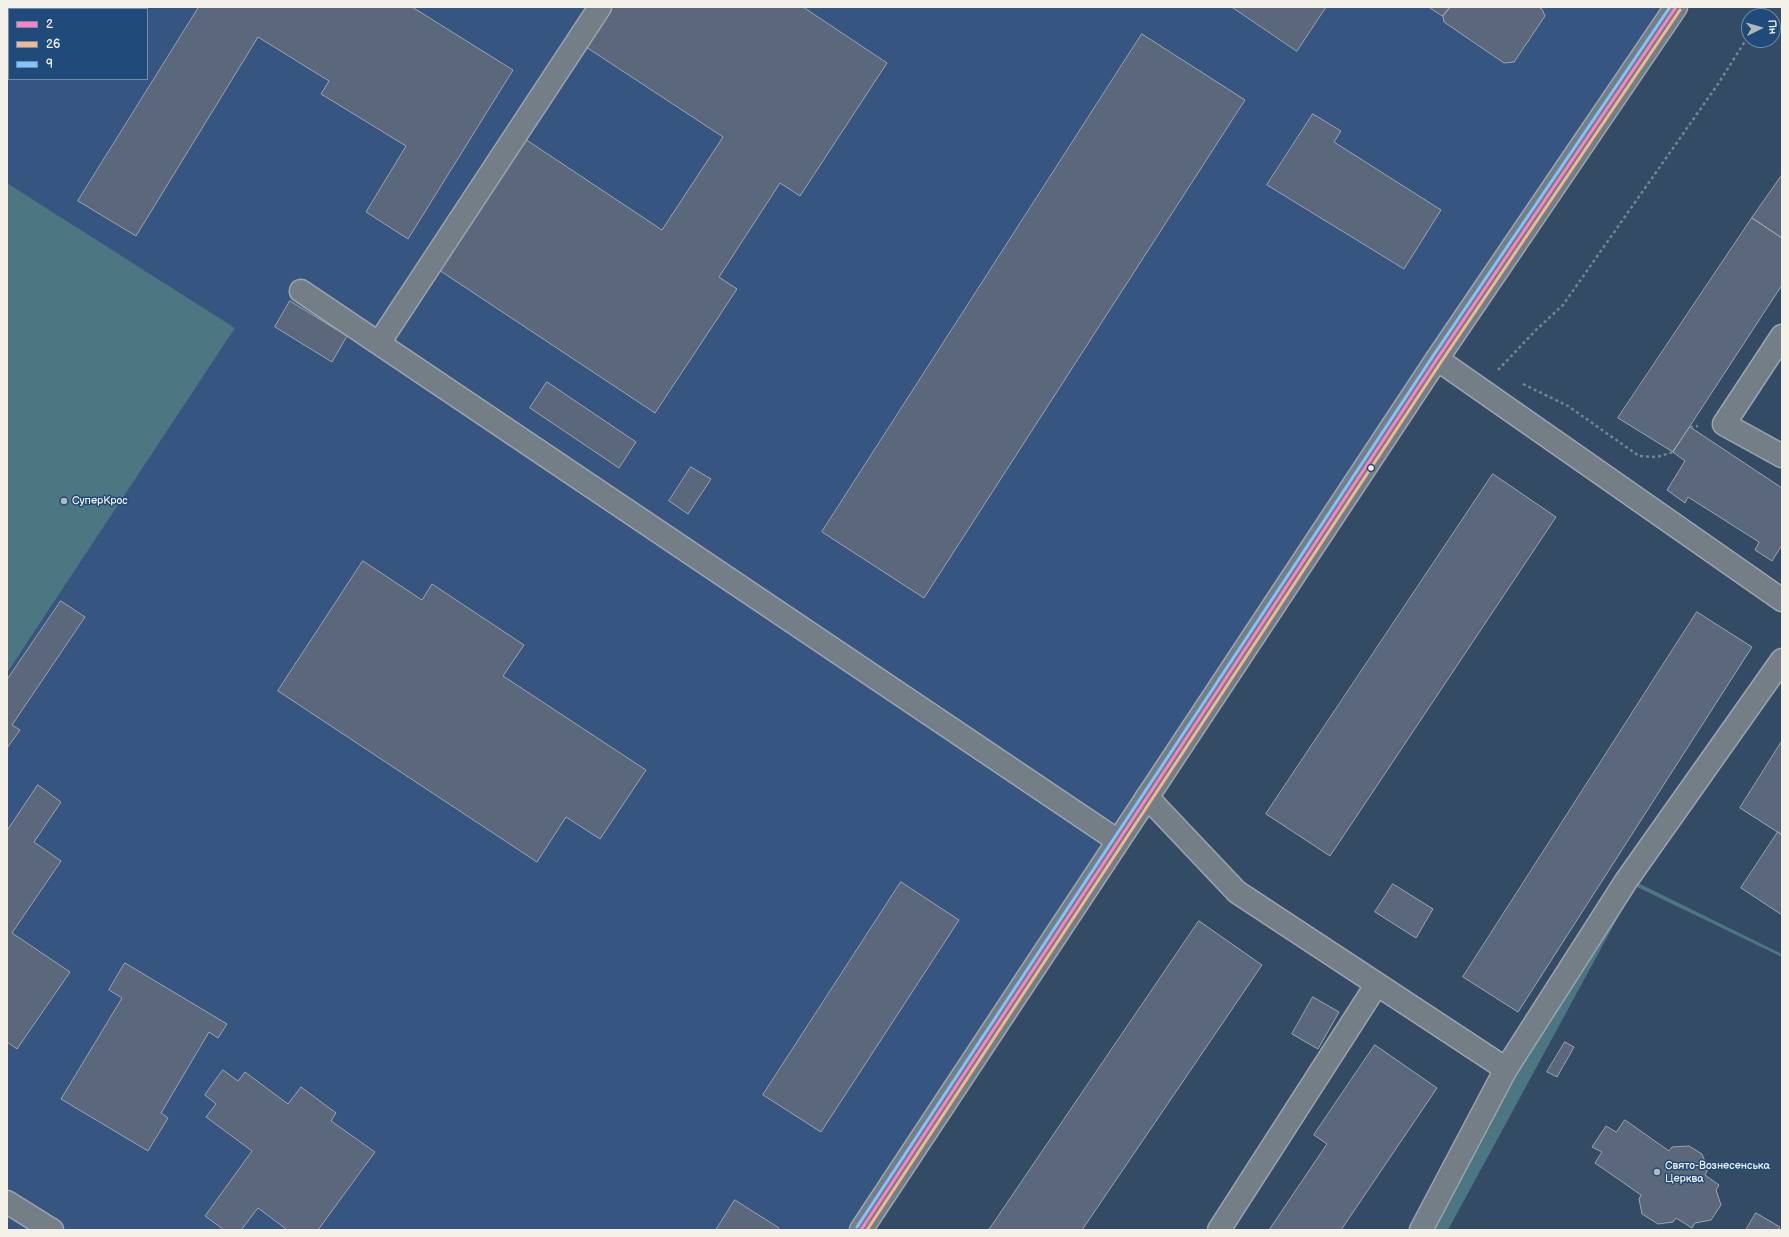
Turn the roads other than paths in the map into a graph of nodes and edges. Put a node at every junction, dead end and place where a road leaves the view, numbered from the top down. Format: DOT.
graph roads {
  1 [pos="600,7"];
  2 [pos="1676,7"];
  3 [pos="301,291"];
  4 [pos="1782,336"];
  5 [pos="379,343"];
  6 [pos="1437,359"];
  7 [pos="1782,456"];
  8 [pos="1782,600"];
  9 [pos="1782,660"];
  10 [pos="1147,797"];
  11 [pos="1118,841"];
  12 [pos="1377,984"];
  13 [pos="1506,1069"];
  14 [pos="7,1202"];
  15 [pos="52,1230"];
  16 [pos="861,1230"];
  17 [pos="1219,1230"];
  18 [pos="1421,1230"];
  1 -- 5 [label="main road"];
  2 -- 6 [label="main road"];
  3 -- 5 [label="main road"];
  4 -- 7 [label="main road"];
  5 -- 11 [label="main road"];
  6 -- 8 [label="main road"];
  6 -- 10 [label="main road"];
  9 -- 13 [label="main road"];
  10 -- 11 [label="main road"];
  10 -- 12 [label="main road"];
  11 -- 16 [label="main road"];
  12 -- 13 [label="main road"];
  12 -- 17 [label="main road"];
  13 -- 18 [label="main road"];
  14 -- 15 [label="main road"];
}
